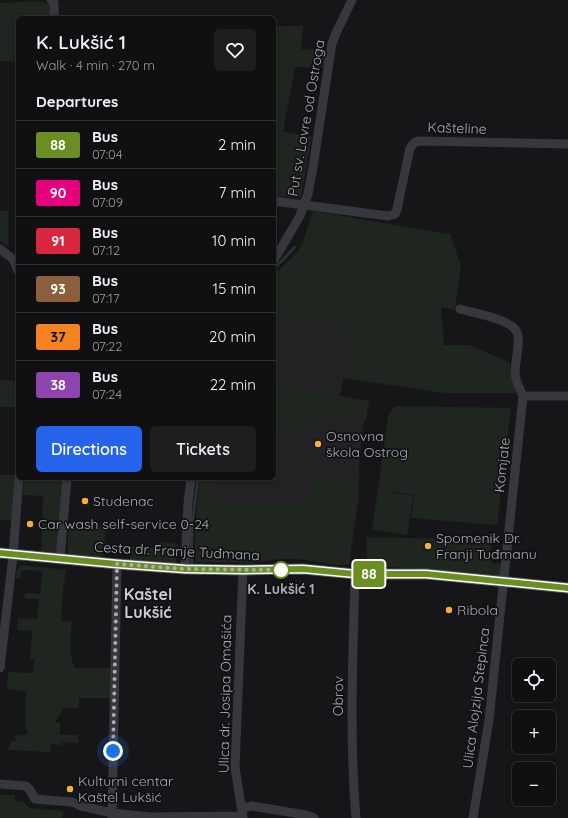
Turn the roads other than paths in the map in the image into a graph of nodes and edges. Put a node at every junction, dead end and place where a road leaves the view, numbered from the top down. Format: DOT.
graph roads {
  1 [pos="51,0"];
  2 [pos="352,0"];
  3 [pos="54,16"];
  4 [pos="568,144"];
  5 [pos="276,201"];
  6 [pos="305,204"];
  7 [pos="0,249"];
  8 [pos="276,257"];
  9 [pos="16,267"];
  10 [pos="460,309"];
  11 [pos="523,396"];
  12 [pos="568,396"];
  13 [pos="19,480"];
  14 [pos="67,480"];
  15 [pos="191,480"];
  16 [pos="0,553"];
  17 [pos="12,555"];
  18 [pos="60,559"];
  19 [pos="117,564"];
  20 [pos="185,569"];
  21 [pos="243,570"];
  22 [pos="355,574"];
  23 [pos="503,577"];
  24 [pos="568,588"];
  25 [pos="0,668"];
  26 [pos="0,784"];
  27 [pos="242,814"];
  28 [pos="112,815"];
  29 [pos="185,818"];
  30 [pos="314,818"];
  31 [pos="356,818"];
  32 [pos="473,818"];
  1 -- 3 [label="street"];
  2 -- 6 [label="street, Put sv. Lovre od Ostroga"];
  4 -- 6 [label="street, Kašteline"];
  5 -- 6 [label="street"];
  6 -- 8 [label="street, Put sv. Lovre od Ostroga"];
  7 -- 9 [label="street"];
  10 -- 11 [label="street"];
  11 -- 12 [label="street"];
  11 -- 23 [label="street, Komjate"];
  13 -- 17 [label="street"];
  14 -- 18 [label="street"];
  15 -- 20 [label="street"];
  16 -- 17 [label="main road, Cesta dr. Franje Tuđmana"];
  17 -- 18 [label="main road, Cesta dr. Franje Tuđmana"];
  17 -- 25 [label="street"];
  18 -- 19 [label="main road, Cesta dr. Franje Tuđmana"];
  19 -- 20 [label="main road, Cesta dr. Franje Tuđmana"];
  19 -- 28 [label="street"];
  20 -- 21 [label="main road, Cesta dr. Franje Tuđmana"];
  21 -- 22 [label="main road, Cesta dr. Franje Tuđmana"];
  21 -- 27 [label="street, Ulica dr. Josipa Omašića"];
  22 -- 23 [label="main road, Cesta dr. Franje Tuđmana"];
  22 -- 31 [label="street, Obrov"];
  23 -- 24 [label="main road, Cesta dr. Franje Tuđmana"];
  23 -- 32 [label="street, Ulica Alojzija Stepinca"];
  26 -- 28 [label="street"];
  27 -- 29 [label="street"];
  27 -- 30 [label="street"];
  28 -- 29 [label="street"];
}
